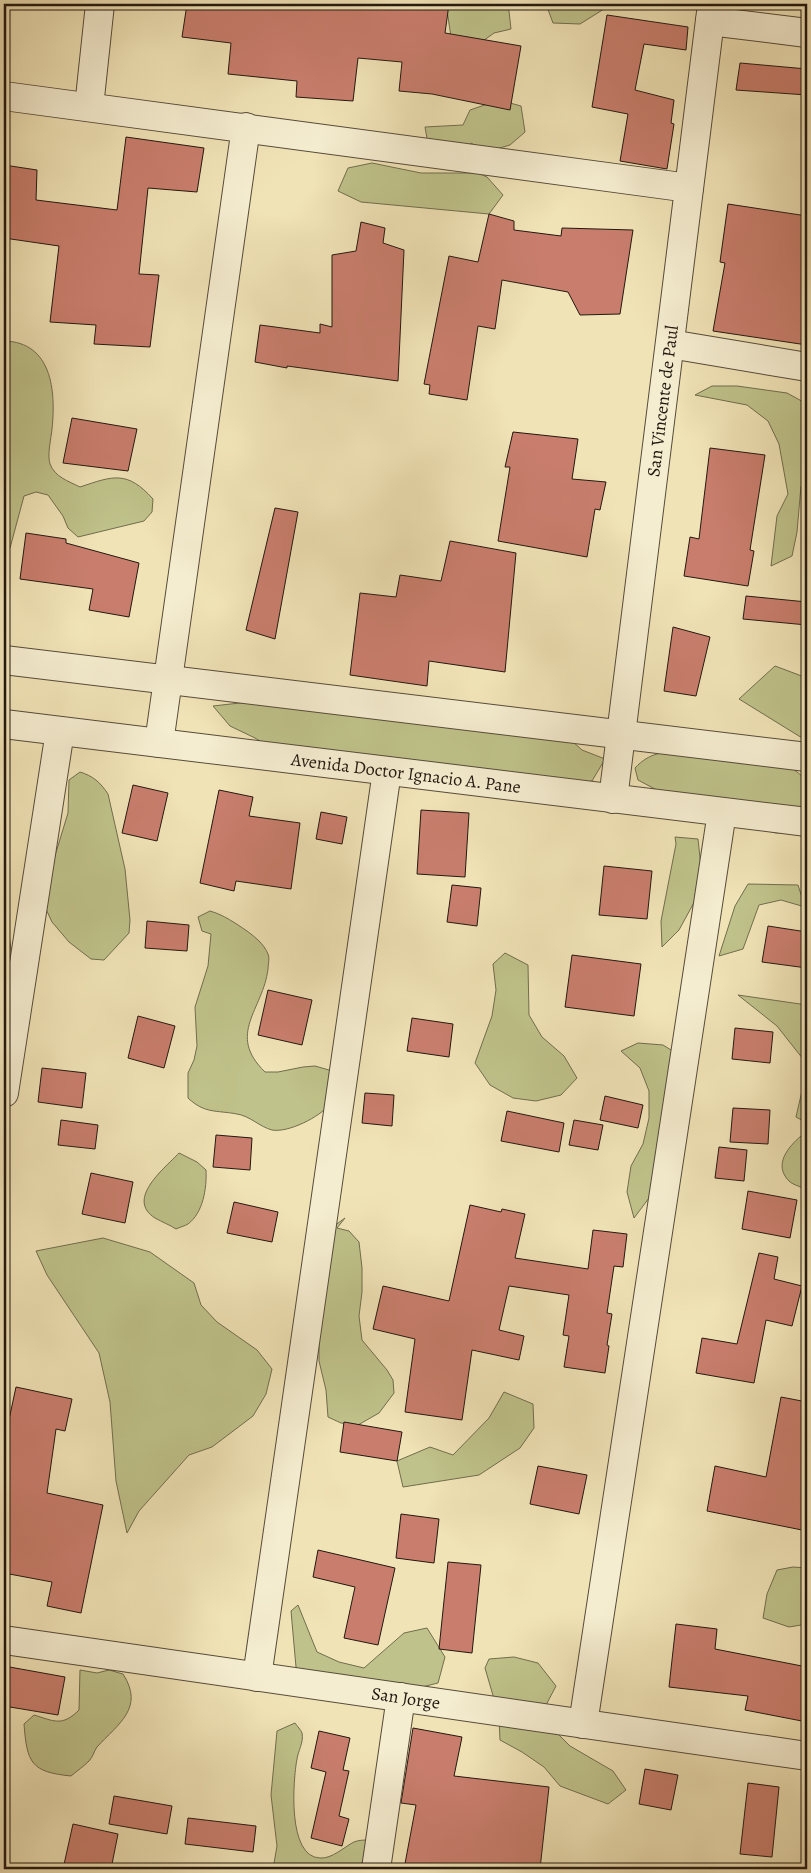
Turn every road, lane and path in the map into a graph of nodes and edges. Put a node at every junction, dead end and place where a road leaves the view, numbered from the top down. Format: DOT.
graph roads {
  1 [pos="100,4"];
  2 [pos="711,12"];
  3 [pos="807,33"];
  4 [pos="4,96"];
  5 [pos="89,107"];
  6 [pos="246,127"];
  7 [pos="689,188"];
  8 [pos="670,344"];
  9 [pos="807,367"];
  10 [pos="4,660"];
  11 [pos="167,680"];
  12 [pos="4,724"];
  13 [pos="60,731"];
  14 [pos="621,734"];
  15 [pos="158,743"];
  16 [pos="807,757"];
  17 [pos="387,771"];
  18 [pos="613,799"];
  19 [pos="722,812"];
  20 [pos="807,822"];
  21 [pos="4,1093"];
  22 [pos="4,1640"];
  23 [pos="257,1676"];
  24 [pos="401,1697"];
  25 [pos="583,1724"];
  26 [pos="807,1756"];
  27 [pos="376,1869"];
  1 -- 5 [label="street"];
  2 -- 3 [label="street"];
  2 -- 7 [label="street, San Vincente de Paul"];
  4 -- 5 [label="street"];
  5 -- 6 [label="street"];
  6 -- 7 [label="street"];
  6 -- 11 [label="street"];
  7 -- 8 [label="street, San Vincente de Paul"];
  8 -- 9 [label="street"];
  8 -- 14 [label="street, San Vincente de Paul"];
  10 -- 11 [label="street"];
  11 -- 14 [label="street"];
  11 -- 15 [label="street"];
  12 -- 13 [label="street, Avenida Doctor Ignacio A. Pane"];
  13 -- 15 [label="street, Avenida Doctor Ignacio A. Pane"];
  13 -- 21 [label="street"];
  14 -- 16 [label="street"];
  14 -- 18 [label="street, San Vincente de Paul"];
  15 -- 17 [label="street, Avenida Doctor Ignacio A. Pane"];
  17 -- 18 [label="street, Avenida Doctor Ignacio A. Pane"];
  17 -- 23 [label="street"];
  18 -- 19 [label="street, Avenida Doctor Ignacio A. Pane"];
  19 -- 20 [label="street, Avenida Doctor Ignacio A. Pane"];
  19 -- 25 [label="street"];
  22 -- 23 [label="street, San Jorge"];
  23 -- 24 [label="street, San Jorge"];
  24 -- 25 [label="street, San Jorge"];
  24 -- 27 [label="street"];
  25 -- 26 [label="street, San Jorge"];
}
